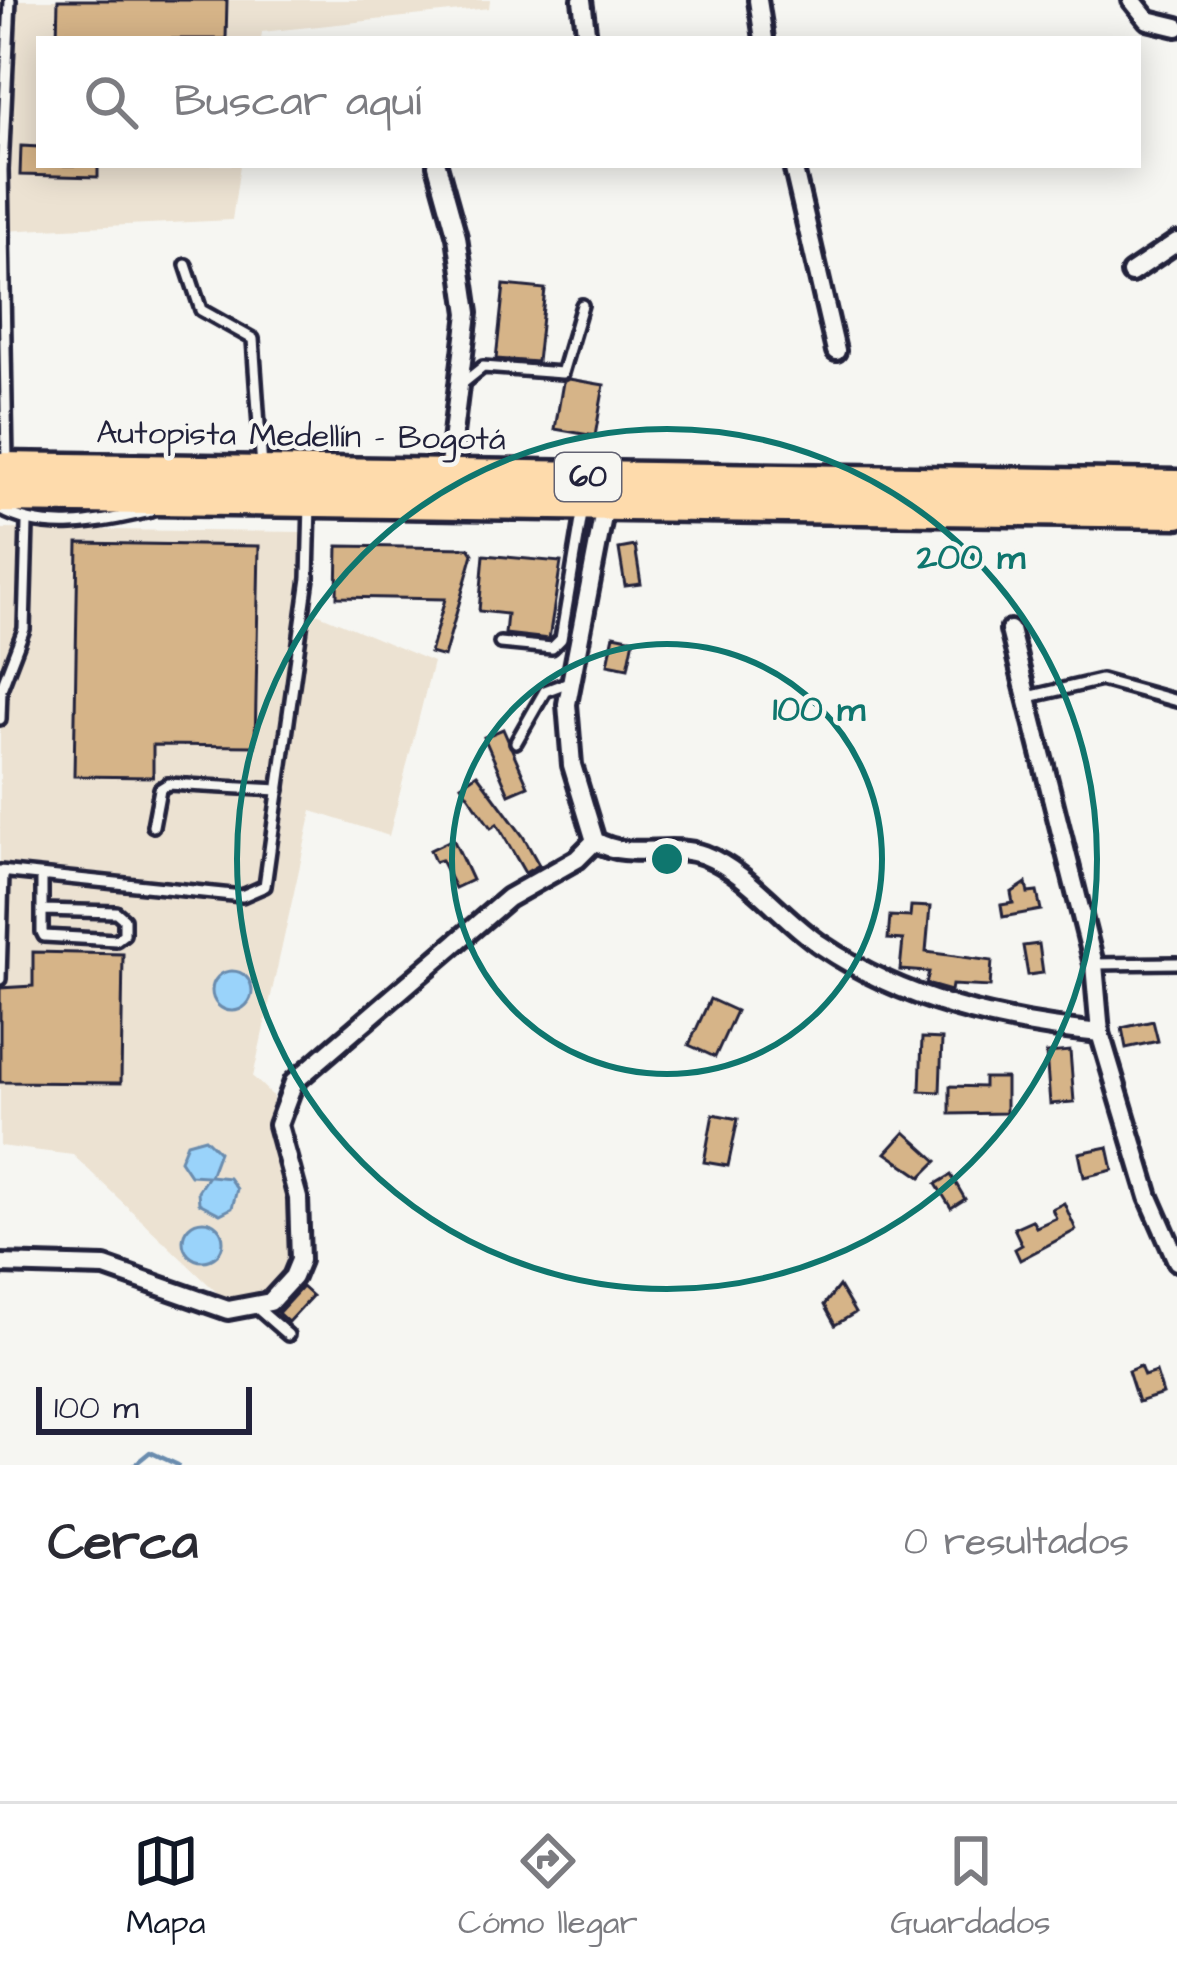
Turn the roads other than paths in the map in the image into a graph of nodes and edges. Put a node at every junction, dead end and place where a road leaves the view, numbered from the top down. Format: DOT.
graph roads {
  1 [pos="10,0"];
  2 [pos="582,0"];
  3 [pos="758,0"];
  4 [pos="1132,0"];
  5 [pos="1177,27"];
  6 [pos="587,36"];
  7 [pos="764,36"];
  8 [pos="3,104"];
  9 [pos="438,168"];
  10 [pos="794,168"];
  11 [pos="1177,242"];
  12 [pos="186,265"];
  13 [pos="1131,273"];
  14 [pos="582,305"];
  15 [pos="836,351"];
  16 [pos="459,386"];
  17 [pos="262,468"];
  18 [pos="448,474"];
  19 [pos="2,478"];
  20 [pos="1177,486"];
  21 [pos="208,499"];
  22 [pos="310,499"];
  23 [pos="594,506"];
  24 [pos="0,509"];
  25 [pos="1177,512"];
  26 [pos="27,524"];
  27 [pos="1010,630"];
  28 [pos="500,643"];
  29 [pos="569,682"];
  30 [pos="1024,698"];
  31 [pos="1177,701"];
  32 [pos="0,719"];
  33 [pos="516,742"];
  34 [pos="279,790"];
  35 [pos="153,826"];
  36 [pos="595,841"];
  37 [pos="2,872"];
  38 [pos="42,879"];
  39 [pos="43,910"];
  40 [pos="1177,963"];
  41 [pos="1094,964"];
  42 [pos="0,979"];
  43 [pos="1100,1033"];
  44 [pos="1177,1262"];
  45 [pos="0,1264"];
  46 [pos="257,1308"];
  47 [pos="288,1335"];
  1 -- 8 [label="lane"];
  2 -- 6 [label="street"];
  3 -- 7 [label="street"];
  4 -- 5 [label="street"];
  8 -- 19 [label="lane"];
  9 -- 16 [label="street"];
  10 -- 15 [label="street"];
  11 -- 13 [label="street"];
  12 -- 17 [label="lane"];
  14 -- 16 [label="lane"];
  16 -- 18 [label="street"];
  17 -- 18 [label="highway, Autopista Medellín - Bogotá / 60"];
  17 -- 19 [label="highway, Autopista Medellín - Bogotá / 60"];
  18 -- 20 [label="highway, Autopista Medellín - Bogotá / 60"];
  19 -- 21 [label="highway, Autopista Medellín - Bogotá / 60"];
  21 -- 22 [label="highway, Autopista Medellín - Bogotá / 60"];
  21 -- 26 [label="lane"];
  22 -- 23 [label="highway, Autopista Medellín - Bogotá / 60"];
  22 -- 34 [label="lane"];
  23 -- 25 [label="highway, Autopista Medellín - Bogotá / 60"];
  23 -- 28 [label="lane"];
  23 -- 29 [label="street"];
  24 -- 26 [label="lane"];
  26 -- 32 [label="lane"];
  27 -- 30 [label="street"];
  29 -- 33 [label="lane"];
  29 -- 36 [label="street"];
  30 -- 31 [label="lane"];
  30 -- 41 [label="street"];
  34 -- 35 [label="lane"];
  34 -- 38 [label="lane"];
  36 -- 43 [label="street"];
  36 -- 46 [label="street"];
  37 -- 38 [label="lane"];
  37 -- 42 [label="lane"];
  38 -- 39 [label="lane"];
  39 -- 39 [label="lane"];
  40 -- 41 [label="lane"];
  41 -- 43 [label="street"];
  43 -- 44 [label="street"];
  45 -- 46 [label="street"];
  46 -- 47 [label="lane"];
}
